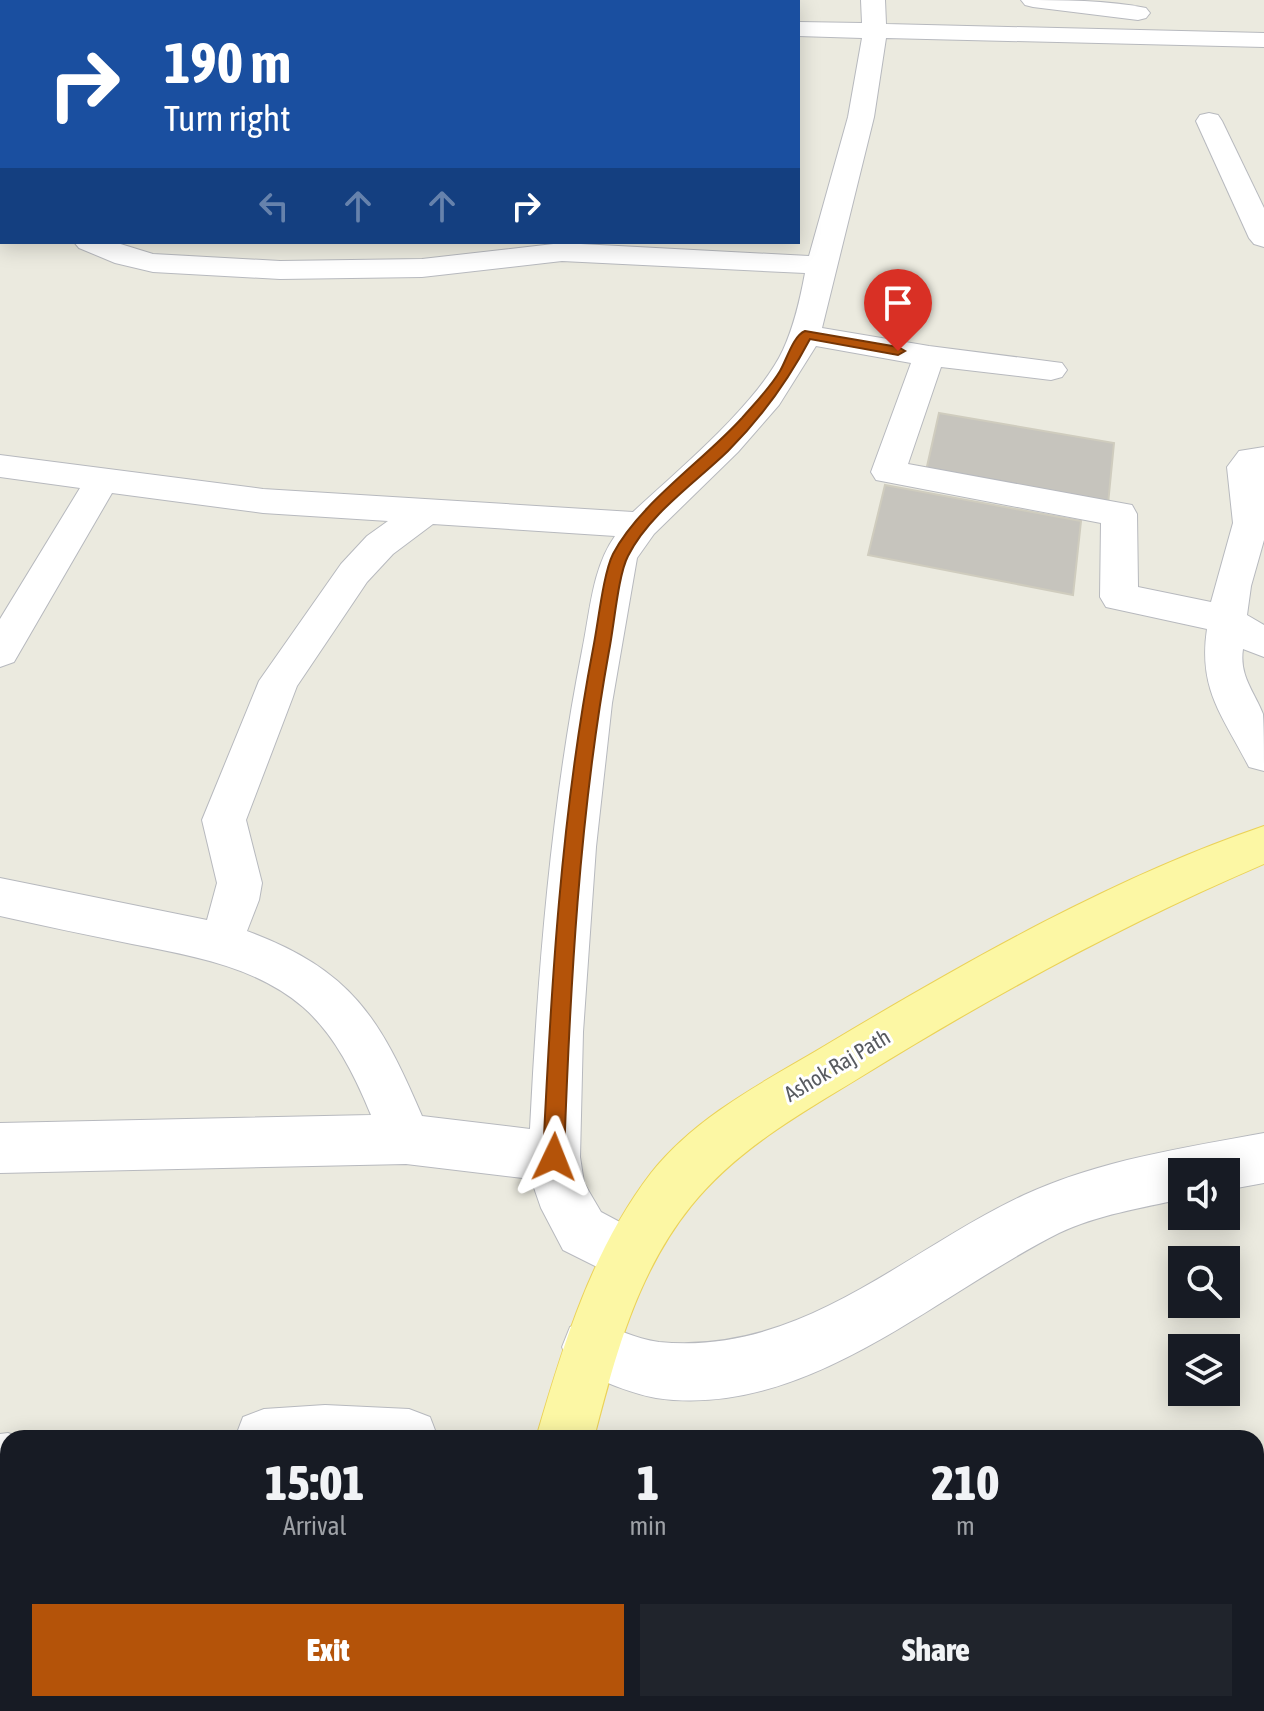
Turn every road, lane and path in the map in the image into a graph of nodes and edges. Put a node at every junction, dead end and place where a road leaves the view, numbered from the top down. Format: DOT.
graph roads {
  1 [pos="1040,0"];
  2 [pos="874,16"];
  3 [pos="1264,23"];
  4 [pos="800,29"];
  5 [pos="1264,40"];
  6 [pos="1209,121"];
  7 [pos="1264,238"];
  8 [pos="94,244"];
  9 [pos="821,265"];
  10 [pos="805,335"];
  11 [pos="929,356"];
  12 [pos="1051,370"];
  13 [pos="1264,458"];
  14 [pos="0,466"];
  15 [pos="102,480"];
  16 [pos="423,513"];
  17 [pos="641,525"];
  18 [pos="1226,621"];
  19 [pos="1264,643"];
  20 [pos="0,652"];
  21 [pos="1264,755"];
  22 [pos="1264,844"];
  23 [pos="0,897"];
  24 [pos="220,942"];
  25 [pos="406,1139"];
  26 [pos="0,1148"];
  27 [pos="554,1157"];
  28 [pos="1264,1158"];
  29 [pos="1240,1163"];
  30 [pos="1168,1177"];
  31 [pos="627,1255"];
  32 [pos="590,1347"];
  33 [pos="567,1430"];
  1 -- 3 [label="street"];
  2 -- 4 [label="street"];
  2 -- 5 [label="street"];
  2 -- 9 [label="street"];
  6 -- 7 [label="street"];
  8 -- 9 [label="street"];
  9 -- 10 [label="street"];
  10 -- 11 [label="street"];
  10 -- 17 [label="street"];
  11 -- 12 [label="street"];
  11 -- 18 [label="street"];
  13 -- 18 [label="street"];
  14 -- 15 [label="street"];
  15 -- 16 [label="street"];
  15 -- 20 [label="street"];
  16 -- 17 [label="street"];
  16 -- 24 [label="street"];
  17 -- 27 [label="street"];
  18 -- 19 [label="street"];
  18 -- 21 [label="street"];
  22 -- 31 [label="main road, Ashok Raj Path"];
  23 -- 24 [label="street"];
  24 -- 25 [label="street"];
  25 -- 26 [label="street"];
  25 -- 27 [label="street"];
  27 -- 31 [label="street"];
  28 -- 29 [label="street"];
  30 -- 32 [label="street"];
  31 -- 32 [label="main road, Ashok Raj Path"];
  32 -- 33 [label="main road, Ashok Raj Path"];
}
